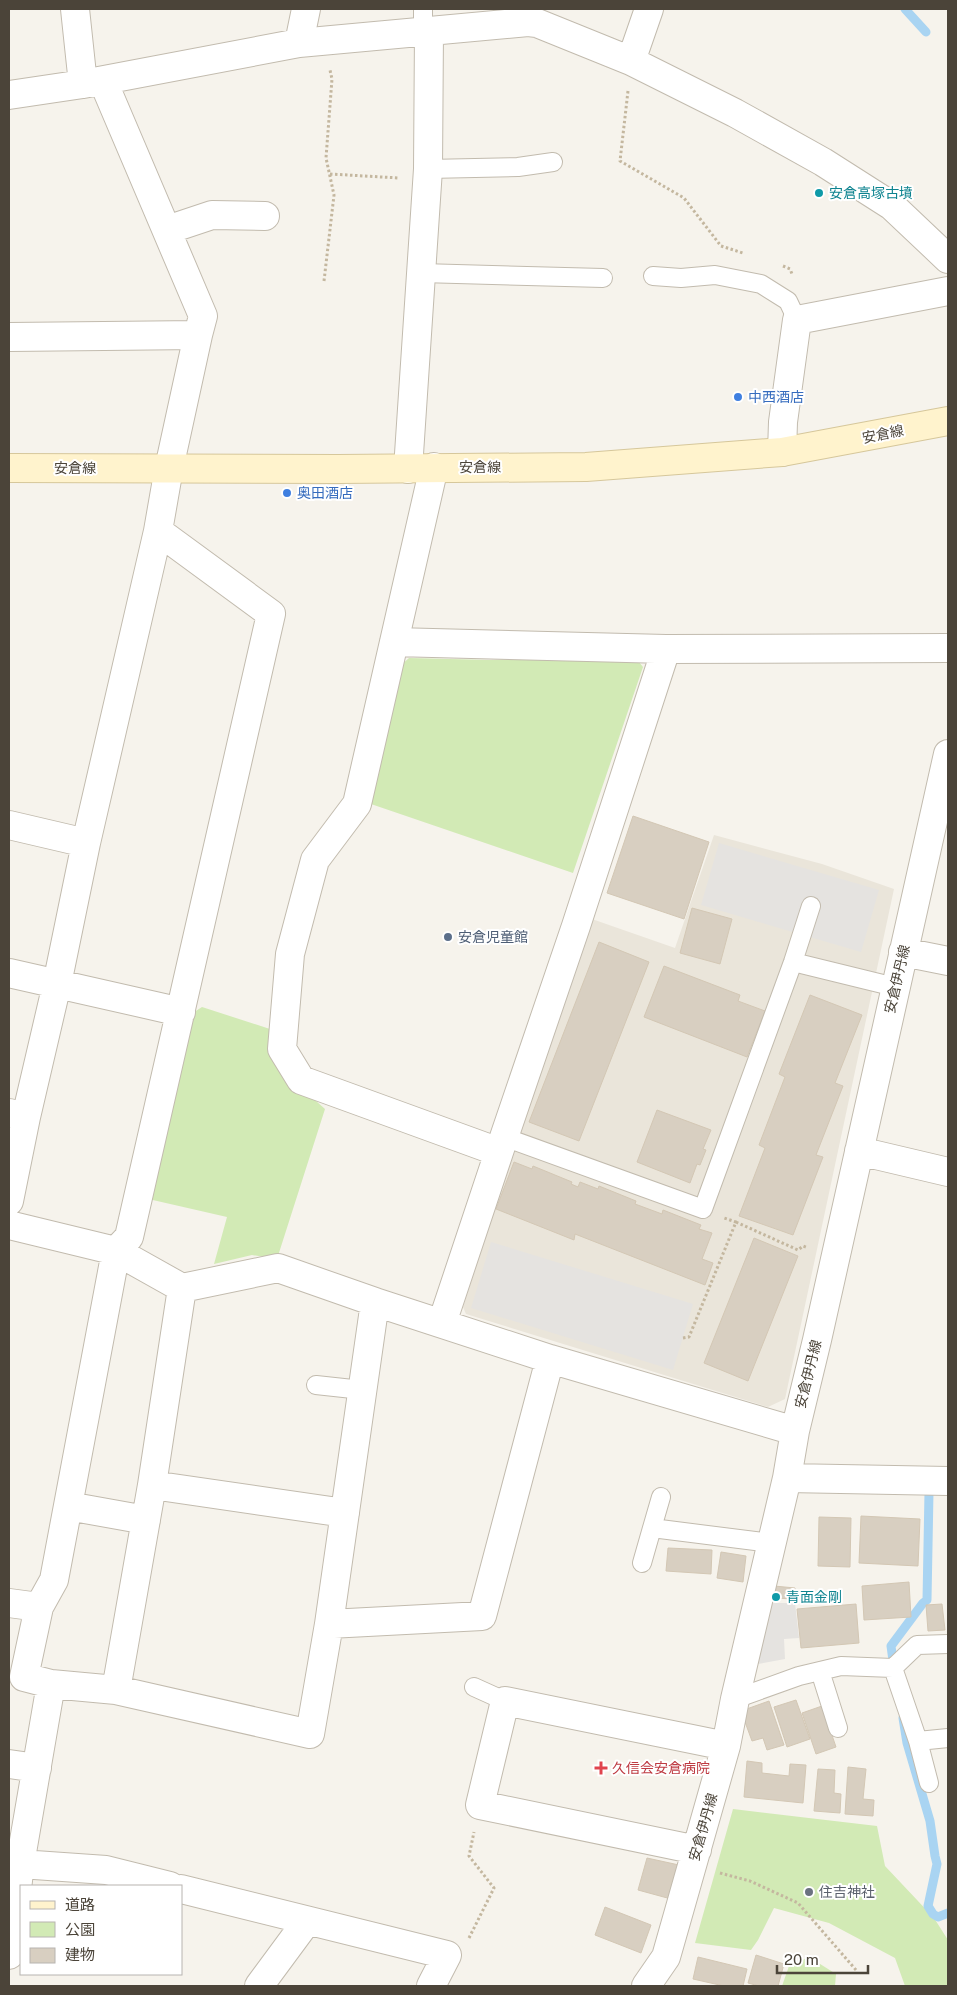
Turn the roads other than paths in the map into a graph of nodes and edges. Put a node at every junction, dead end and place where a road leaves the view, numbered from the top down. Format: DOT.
graph roads {
  1 [pos="75,9"];
  2 [pos="306,9"];
  3 [pos="649,9"];
  4 [pos="528,15"];
  5 [pos="426,20"];
  6 [pos="312,41"];
  7 [pos="631,60"];
  8 [pos="93,82"];
  9 [pos="9,95"];
  10 [pos="553,162"];
  11 [pos="428,174"];
  12 [pos="264,216"];
  13 [pos="167,230"];
  14 [pos="948,259"];
  15 [pos="421,273"];
  16 [pos="653,276"];
  17 [pos="602,278"];
  18 [pos="948,290"];
  19 [pos="796,320"];
  20 [pos="198,335"];
  21 [pos="9,337"];
  22 [pos="948,421"];
  23 [pos="782,452"];
  24 [pos="9,468"];
  25 [pos="169,468"];
  26 [pos="421,468"];
  27 [pos="158,530"];
  28 [pos="394,642"];
  29 [pos="948,648"];
  30 [pos="666,649"];
  31 [pos="948,754"];
  32 [pos="9,825"];
  33 [pos="86,843"];
  34 [pos="811,906"];
  35 [pos="902,952"];
  36 [pos="948,960"];
  37 [pos="793,962"];
  38 [pos="9,973"];
  39 [pos="57,984"];
  40 [pos="895,987"];
  41 [pos="181,1012"];
  42 [pos="18,1115"];
  43 [pos="501,1144"];
  44 [pos="859,1151"];
  45 [pos="948,1172"];
  46 [pos="9,1202"];
  47 [pos="9,1225"];
  48 [pos="116,1251"];
  49 [pos="182,1288"];
  50 [pos="375,1302"];
  51 [pos="442,1323"];
  52 [pos="550,1359"];
  53 [pos="316,1385"];
  54 [pos="362,1390"];
  55 [pos="795,1431"];
  56 [pos="787,1478"];
  57 [pos="948,1481"];
  58 [pos="152,1485"];
  59 [pos="660,1497"];
  60 [pos="68,1506"];
  61 [pos="345,1513"];
  62 [pos="146,1520"];
  63 [pos="652,1528"];
  64 [pos="771,1543"];
  65 [pos="642,1563"];
  66 [pos="9,1603"];
  67 [pos="39,1607"];
  68 [pos="329,1624"];
  69 [pos="948,1644"];
  70 [pos="894,1668"];
  71 [pos="820,1671"];
  72 [pos="51,1684"];
  73 [pos="474,1687"];
  74 [pos="116,1690"];
  75 [pos="735,1699"];
  76 [pos="505,1701"];
  77 [pos="838,1728"];
  78 [pos="948,1738"];
  79 [pos="918,1741"];
  80 [pos="726,1746"];
  81 [pos="9,1764"];
  82 [pos="37,1768"];
  83 [pos="929,1783"];
  84 [pos="17,1857"];
  85 [pos="695,1858"];
  86 [pos="166,1885"];
  87 [pos="182,1889"];
  88 [pos="307,1921"];
  89 [pos="9,1955"];
  90 [pos="666,1957"];
  91 [pos="259,1986"];
  92 [pos="431,1986"];
  93 [pos="646,1986"];
  94 [pos="666,1986"];
  1 -- 8 [label="street"];
  2 -- 6 [label="street"];
  3 -- 7 [label="street"];
  4 -- 5 [label="street"];
  4 -- 7 [label="street"];
  5 -- 6 [label="street"];
  5 -- 11 [label="street"];
  6 -- 8 [label="street"];
  7 -- 14 [label="street"];
  8 -- 9 [label="street"];
  8 -- 13 [label="street"];
  10 -- 11 [label="lane"];
  11 -- 15 [label="street"];
  12 -- 13 [label="street"];
  13 -- 20 [label="street"];
  15 -- 17 [label="lane"];
  15 -- 26 [label="street"];
  16 -- 19 [label="lane"];
  18 -- 19 [label="street"];
  19 -- 23 [label="street"];
  20 -- 21 [label="street"];
  20 -- 25 [label="street"];
  22 -- 23 [label="street, 安倉線"];
  23 -- 26 [label="street, 安倉線"];
  24 -- 25 [label="street, 安倉線"];
  25 -- 26 [label="street, 安倉線"];
  25 -- 27 [label="street"];
  26 -- 28 [label="street"];
  27 -- 33 [label="street"];
  27 -- 41 [label="street"];
  28 -- 30 [label="street"];
  28 -- 43 [label="street"];
  29 -- 30 [label="street"];
  30 -- 43 [label="street"];
  31 -- 35 [label="street, 安倉伊丹線"];
  32 -- 33 [label="street"];
  33 -- 39 [label="street"];
  34 -- 37 [label="lane"];
  35 -- 36 [label="street"];
  35 -- 40 [label="street, 安倉伊丹線"];
  37 -- 40 [label="lane"];
  37 -- 43 [label="lane"];
  38 -- 39 [label="street"];
  39 -- 41 [label="street"];
  39 -- 42 [label="street"];
  40 -- 44 [label="street, 安倉伊丹線"];
  41 -- 48 [label="street"];
  42 -- 46 [label="street"];
  43 -- 51 [label="street"];
  44 -- 45 [label="street"];
  44 -- 55 [label="street, 安倉伊丹線"];
  47 -- 48 [label="street"];
  48 -- 49 [label="street"];
  48 -- 60 [label="street"];
  49 -- 50 [label="street"];
  49 -- 58 [label="street"];
  50 -- 51 [label="street"];
  50 -- 54 [label="street"];
  51 -- 52 [label="street"];
  52 -- 55 [label="street"];
  52 -- 68 [label="street"];
  53 -- 54 [label="lane"];
  54 -- 61 [label="street"];
  55 -- 56 [label="street, 安倉伊丹線"];
  56 -- 57 [label="street"];
  56 -- 64 [label="street, 安倉伊丹線"];
  58 -- 61 [label="street"];
  58 -- 62 [label="street"];
  59 -- 63 [label="lane"];
  60 -- 62 [label="street"];
  60 -- 67 [label="street"];
  61 -- 68 [label="street"];
  62 -- 74 [label="street"];
  63 -- 64 [label="lane"];
  63 -- 65 [label="lane"];
  64 -- 75 [label="street, 安倉伊丹線"];
  66 -- 67 [label="street"];
  67 -- 72 [label="street"];
  68 -- 74 [label="street"];
  69 -- 70 [label="lane"];
  70 -- 71 [label="lane"];
  70 -- 79 [label="lane"];
  71 -- 75 [label="lane"];
  71 -- 77 [label="lane"];
  72 -- 74 [label="street"];
  72 -- 82 [label="street"];
  73 -- 76 [label="lane"];
  75 -- 80 [label="street, 安倉伊丹線"];
  76 -- 80 [label="street"];
  76 -- 85 [label="street"];
  78 -- 79 [label="lane"];
  79 -- 83 [label="lane"];
  80 -- 85 [label="street, 安倉伊丹線"];
  81 -- 82 [label="street"];
  82 -- 84 [label="street"];
  84 -- 86 [label="street"];
  84 -- 89 [label="street"];
  85 -- 90 [label="street, 安倉伊丹線"];
  87 -- 88 [label="street"];
  88 -- 91 [label="street"];
  88 -- 92 [label="street"];
  90 -- 93 [label="street, 安倉伊丹線"];
  90 -- 94 [label="street"];
}
